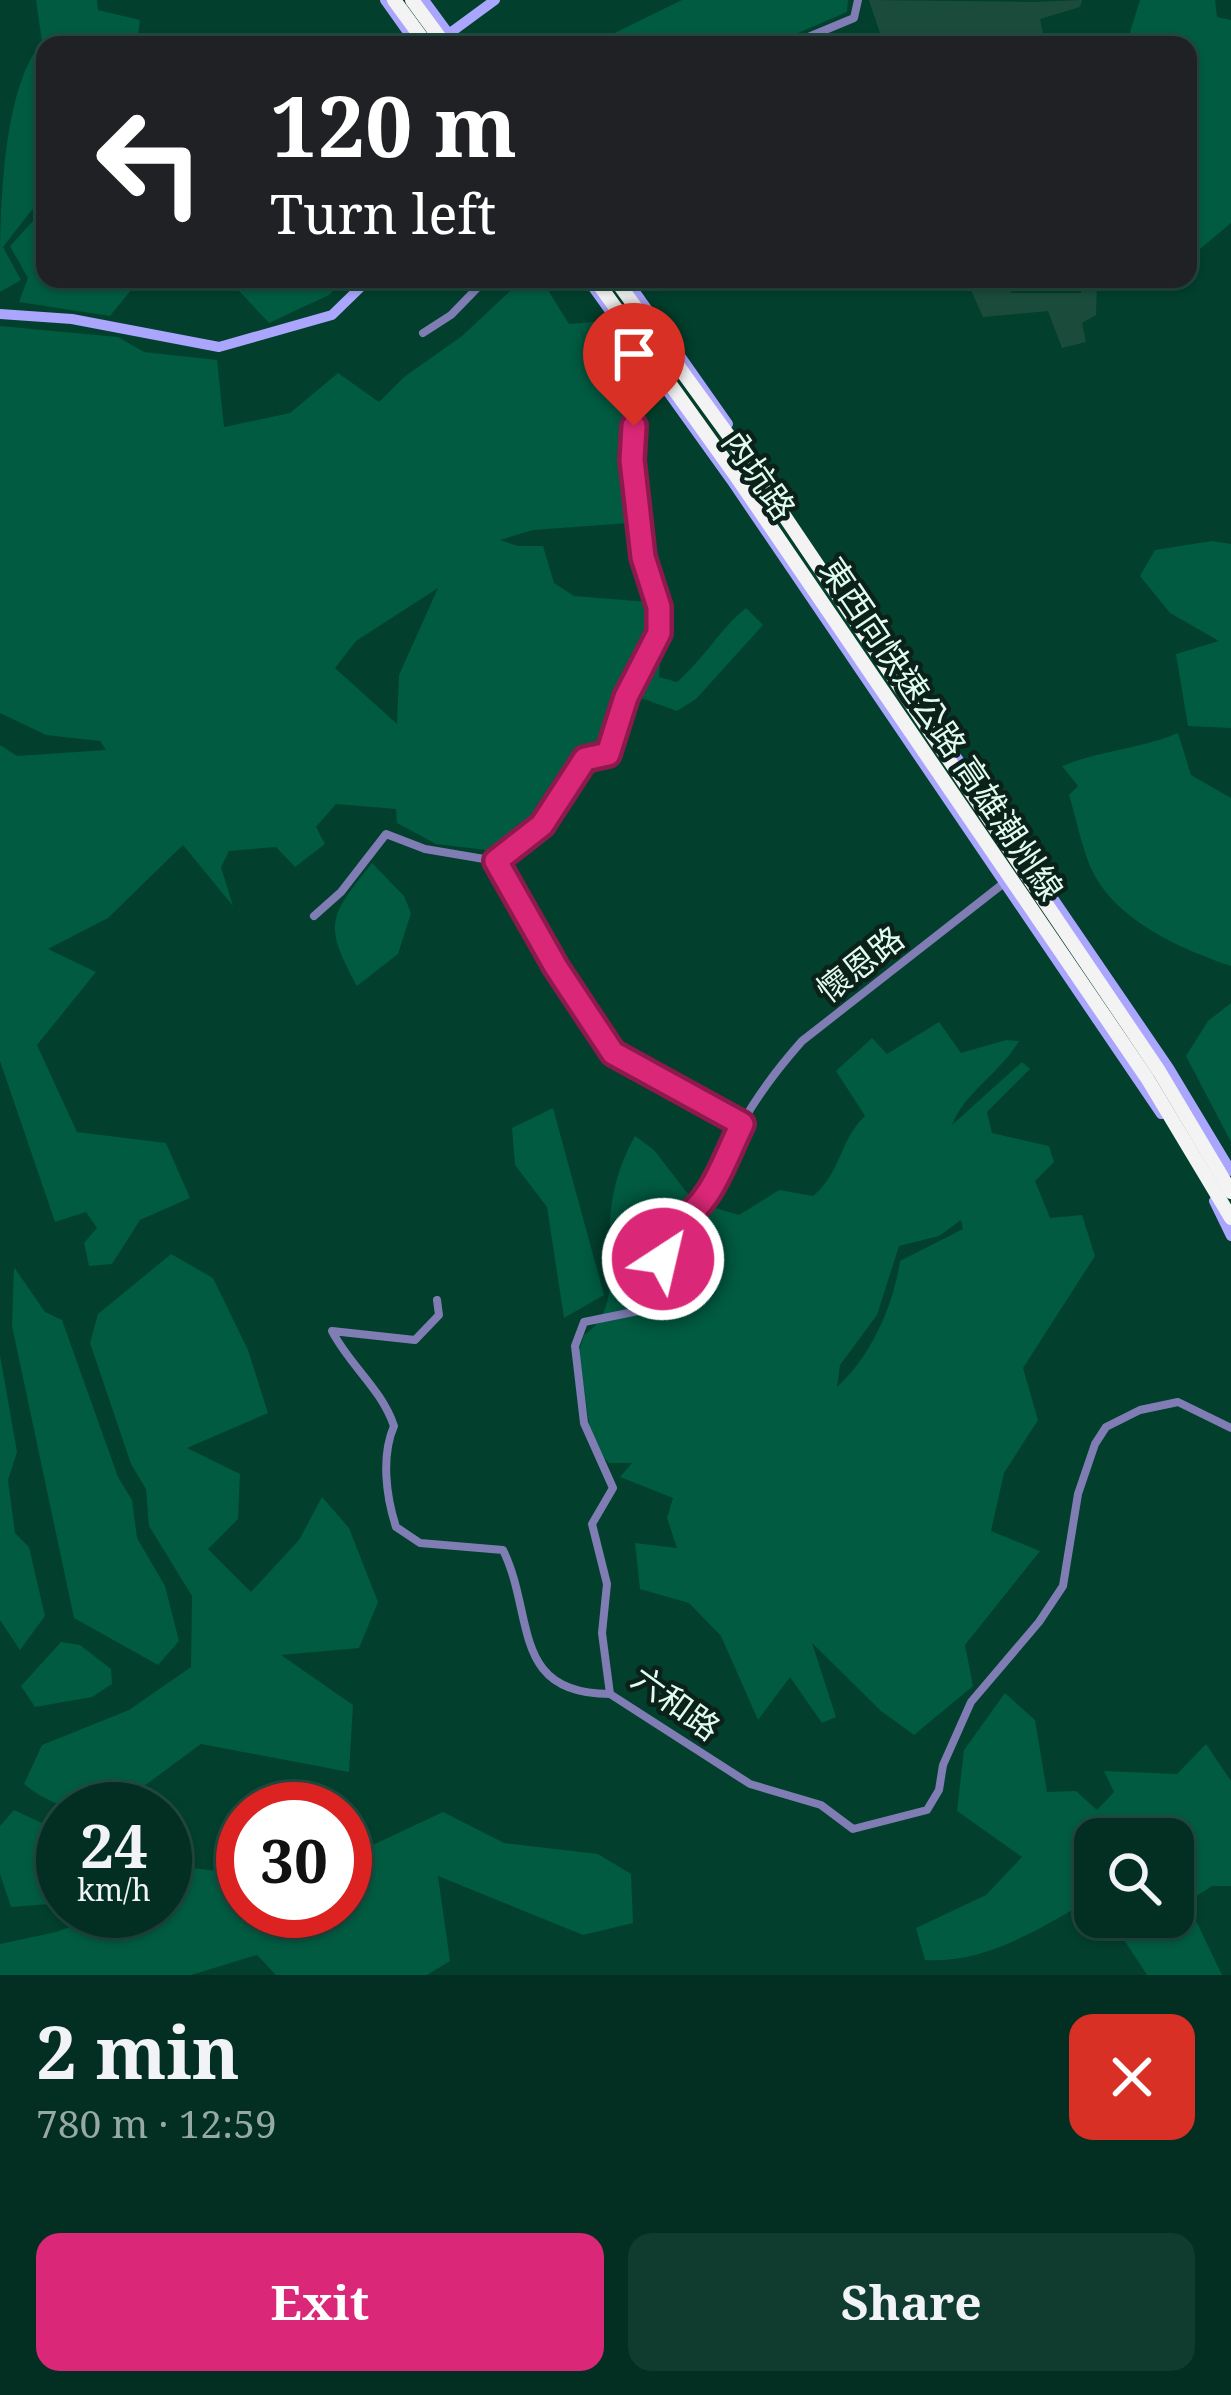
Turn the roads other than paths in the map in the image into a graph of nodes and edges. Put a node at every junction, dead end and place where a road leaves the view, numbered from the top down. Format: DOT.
graph roads {
  1 [pos="385,0"];
  2 [pos="394,0"];
  3 [pos="412,0"];
  4 [pos="424,0"];
  5 [pos="495,0"];
  6 [pos="858,0"];
  7 [pos="411,36"];
  8 [pos="423,36"];
  9 [pos="445,36"];
  10 [pos="447,36"];
  11 [pos="455,36"];
  12 [pos="812,36"];
  13 [pos="362,288"];
  14 [pos="477,288"];
  15 [pos="596,288"];
  16 [pos="598,288"];
  17 [pos="622,288"];
  18 [pos="632,288"];
  19 [pos="0,314"];
  20 [pos="622,330"];
  21 [pos="423,332"];
  22 [pos="496,861"];
  23 [pos="1030,864"];
  24 [pos="1005,882"];
  25 [pos="314,916"];
  26 [pos="742,1124"];
  27 [pos="1231,1171"];
  28 [pos="1231,1192"];
  29 [pos="1231,1218"];
  30 [pos="1231,1236"];
  31 [pos="437,1300"];
  32 [pos="1231,1429"];
  33 [pos="610,1694"];
  1 -- 7 [label="main road"];
  2 -- 8 [label="highway"];
  3 -- 9 [label="highway, bridge"];
  4 -- 10 [label="main road"];
  5 -- 11 [label="main road"];
  6 -- 12 [label="street"];
  13 -- 19 [label="main road"];
  14 -- 21 [label="street"];
  15 -- 20 [label="main road, 內坑路"];
  16 -- 29 [label="highway, 東西向快速公路 高雄潮州線, bridge"];
  17 -- 28 [label="highway, 東西向快速公路 高雄潮州線, bridge"];
  18 -- 23 [label="main road, 內坑路"];
  20 -- 22 [label="street"];
  20 -- 24 [label="main road, 內坑路"];
  22 -- 25 [label="street"];
  22 -- 26 [label="street"];
  23 -- 24 [label="street, 懷恩路"];
  23 -- 27 [label="main road"];
  24 -- 26 [label="street, 懷恩路"];
  24 -- 30 [label="main road"];
  26 -- 33 [label="street, 六和路"];
  31 -- 33 [label="street"];
  32 -- 33 [label="street, 六和路"];
}
